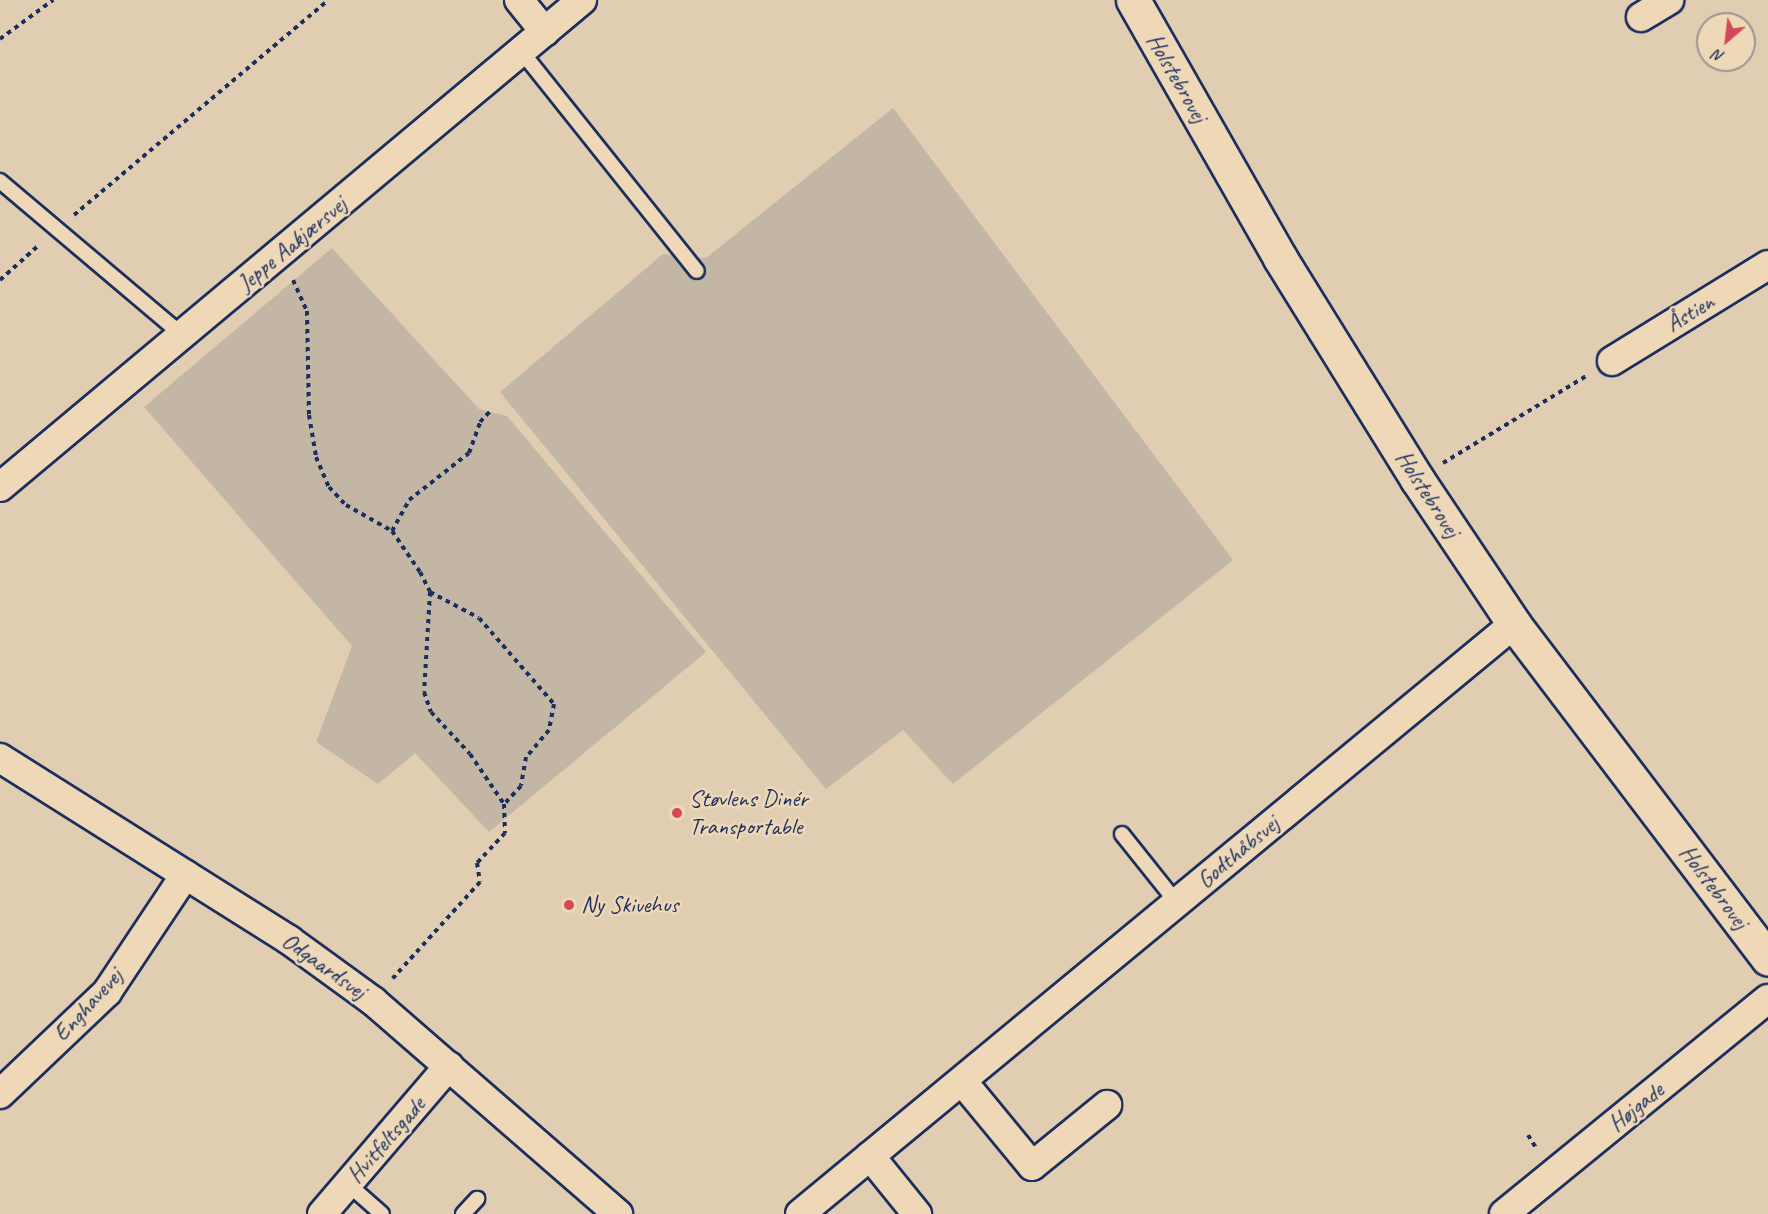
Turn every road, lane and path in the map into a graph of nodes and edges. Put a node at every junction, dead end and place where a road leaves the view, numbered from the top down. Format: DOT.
graph roads {
  1 [pos="53,0"];
  2 [pos="328,0"];
  3 [pos="519,0"];
  4 [pos="582,0"];
  5 [pos="1133,0"];
  6 [pos="1669,0"];
  7 [pos="1641,17"];
  8 [pos="545,32"];
  9 [pos="0,39"];
  10 [pos="522,52"];
  11 [pos="0,181"];
  12 [pos="57,229"];
  13 [pos="277,256"];
  14 [pos="1768,265"];
  15 [pos="697,271"];
  16 [pos="0,280"];
  17 [pos="182,335"];
  18 [pos="1612,361"];
  19 [pos="492,410"];
  20 [pos="1417,479"];
  21 [pos="0,487"];
  22 [pos="392,531"];
  23 [pos="430,592"];
  24 [pos="1514,624"];
  25 [pos="0,758"];
  26 [pos="504,804"];
  27 [pos="1122,834"];
  28 [pos="184,875"];
  29 [pos="1177,903"];
  30 [pos="1768,959"];
  31 [pos="1768,999"];
  32 [pos="373,1001"];
  33 [pos="449,1066"];
  34 [pos="962,1081"];
  35 [pos="0,1094"];
  36 [pos="1107,1105"];
  37 [pos="870,1156"];
  38 [pos="348,1184"];
  39 [pos="477,1199"];
  40 [pos="322,1214"];
  41 [pos="382,1214"];
  42 [pos="463,1214"];
  43 [pos="618,1214"];
  44 [pos="800,1214"];
  45 [pos="917,1214"];
  46 [pos="1504,1214"];
  1 -- 9 [label="path"];
  2 -- 12 [label="path"];
  3 -- 8 [label="street"];
  4 -- 8 [label="street, Jeppe Aakjærsvej"];
  5 -- 20 [label="street, Holstebrovej"];
  6 -- 7 [label="street"];
  8 -- 10 [label="street, Jeppe Aakjærsvej"];
  10 -- 13 [label="street, Jeppe Aakjærsvej"];
  10 -- 15 [label="lane"];
  11 -- 12 [label="lane"];
  12 -- 16 [label="path"];
  12 -- 17 [label="lane"];
  13 -- 17 [label="street, Jeppe Aakjærsvej"];
  13 -- 22 [label="path"];
  14 -- 18 [label="street, Åstien"];
  17 -- 21 [label="street, Jeppe Aakjærsvej"];
  18 -- 20 [label="path"];
  19 -- 22 [label="path"];
  20 -- 24 [label="street, Holstebrovej"];
  22 -- 23 [label="path"];
  23 -- 26 [label="path"];
  23 -- 26 [label="path"];
  24 -- 29 [label="street, Godthåbsvej"];
  24 -- 30 [label="street, Holstebrovej"];
  25 -- 28 [label="street, Odgaardsvej"];
  26 -- 32 [label="path"];
  27 -- 29 [label="lane"];
  28 -- 32 [label="street, Odgaardsvej"];
  28 -- 35 [label="street, Enghavevej"];
  29 -- 34 [label="street, Godthåbsvej"];
  31 -- 46 [label="street, Højgade"];
  32 -- 33 [label="street, Odgaardsvej"];
  33 -- 38 [label="street, Hvitfeltsgade"];
  33 -- 43 [label="street, Odgaardsvej"];
  34 -- 36 [label="street"];
  34 -- 37 [label="street, Godthåbsvej"];
  37 -- 44 [label="street, Godthåbsvej"];
  37 -- 45 [label="street"];
  38 -- 40 [label="street, Hvitfeltsgade"];
  38 -- 41 [label="lane"];
  39 -- 42 [label="lane"];
}
